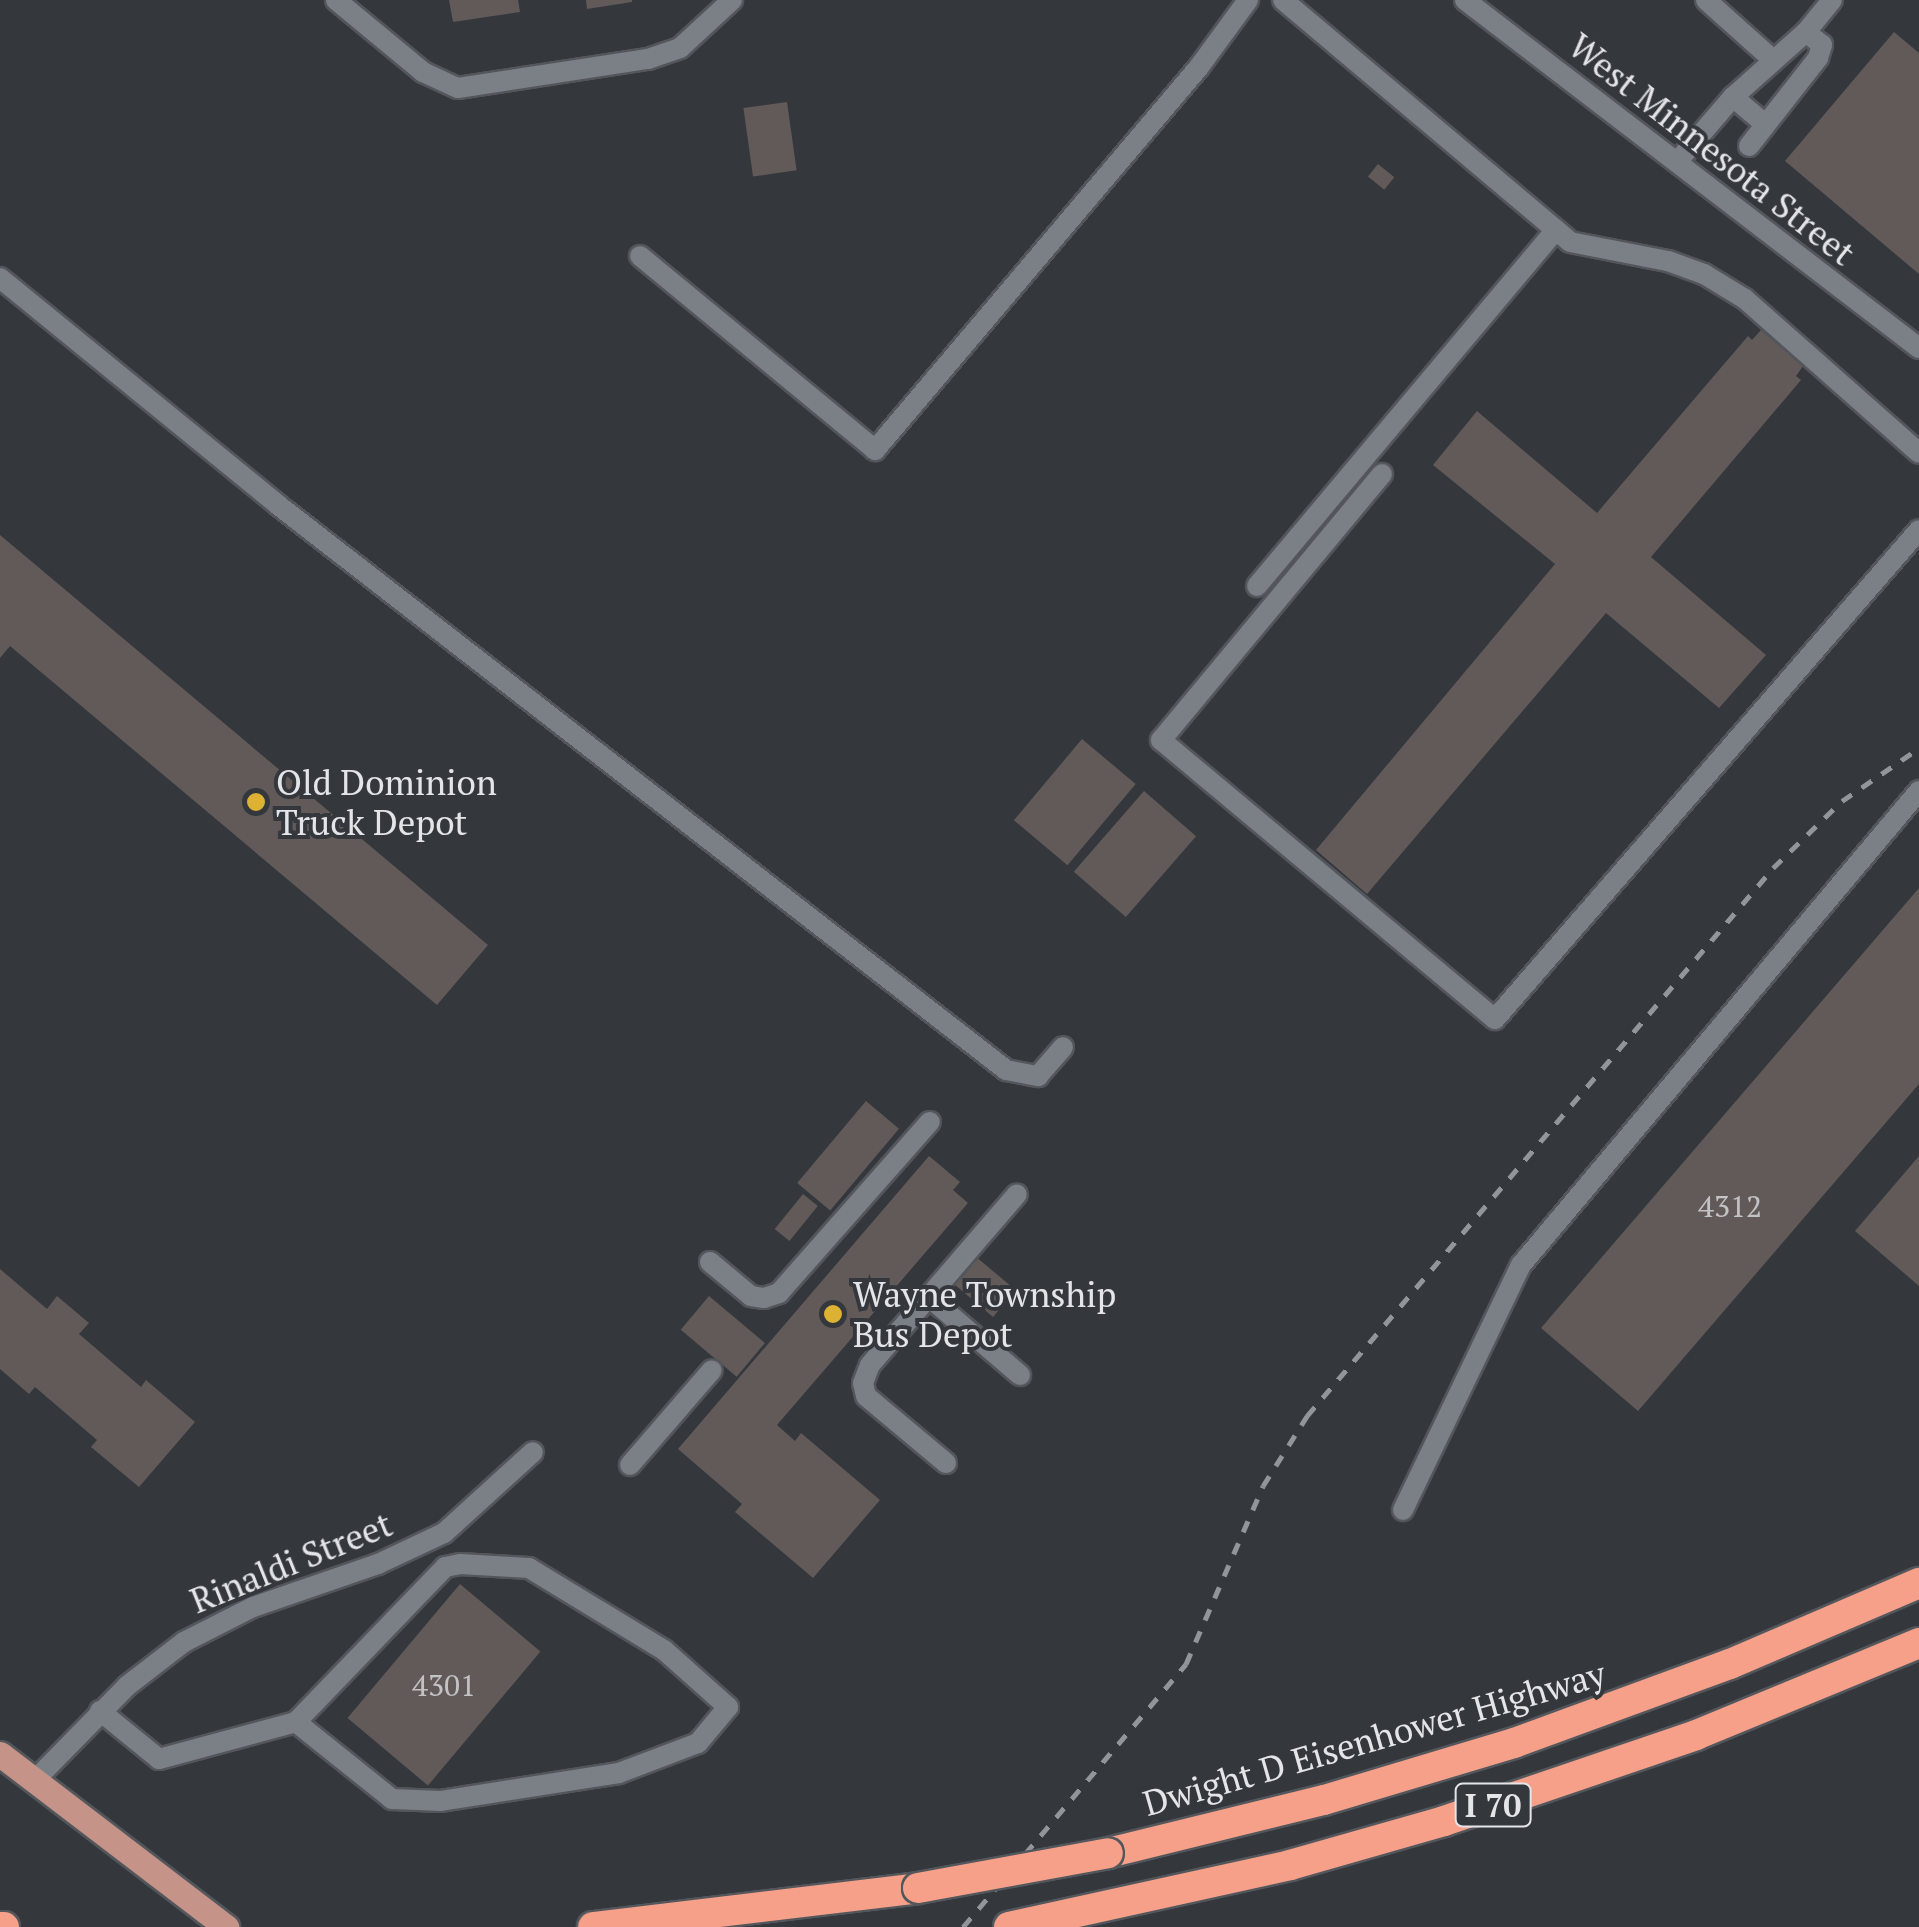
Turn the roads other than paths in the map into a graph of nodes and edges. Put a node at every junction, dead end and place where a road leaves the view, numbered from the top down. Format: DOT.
graph roads {
  1 [pos="336,0"];
  2 [pos="732,0"];
  3 [pos="1248,0"];
  4 [pos="1283,0"];
  5 [pos="1465,0"];
  6 [pos="1706,0"];
  7 [pos="1832,0"];
  8 [pos="1806,32"];
  9 [pos="1773,60"];
  10 [pos="1733,97"];
  11 [pos="1766,124"];
  12 [pos="1749,146"];
  13 [pos="1677,162"];
  14 [pos="1556,230"];
  15 [pos="640,256"];
  16 [pos="0,278"];
  17 [pos="1919,348"];
  18 [pos="1919,453"];
  19 [pos="1382,474"];
  20 [pos="1919,530"];
  21 [pos="1257,586"];
  22 [pos="1919,791"];
  23 [pos="1064,1047"];
  24 [pos="930,1122"];
  25 [pos="1017,1194"];
  26 [pos="710,1262"];
  27 [pos="929,1297"];
  28 [pos="712,1370"];
  29 [pos="1020,1376"];
  30 [pos="533,1452"];
  31 [pos="946,1464"];
  32 [pos="630,1465"];
  33 [pos="1403,1510"];
  34 [pos="434,1538"];
  35 [pos="445,1567"];
  36 [pos="1919,1584"];
  37 [pos="1919,1643"];
  38 [pos="100,1711"];
  39 [pos="296,1722"];
  40 [pos="0,1754"];
  41 [pos="34,1780"];
  42 [pos="226,1927"];
  43 [pos="593,1927"];
  44 [pos="1009,1927"];
  1 -- 2 [label="street"];
  3 -- 15 [label="street"];
  4 -- 14 [label="street"];
  5 -- 13 [label="street, West Minnesota Street"];
  6 -- 9 [label="street"];
  7 -- 8 [label="street"];
  8 -- 9 [label="street"];
  8 -- 11 [label="street"];
  9 -- 10 [label="street"];
  10 -- 11 [label="street"];
  10 -- 13 [label="street"];
  11 -- 12 [label="street"];
  13 -- 17 [label="street, West Minnesota Street"];
  14 -- 18 [label="street"];
  14 -- 21 [label="street"];
  16 -- 23 [label="street"];
  19 -- 20 [label="street"];
  22 -- 33 [label="street"];
  24 -- 26 [label="street"];
  25 -- 27 [label="street"];
  27 -- 29 [label="street"];
  27 -- 31 [label="street"];
  28 -- 32 [label="street"];
  30 -- 34 [label="street, Rinaldi Street"];
  34 -- 35 [label="street"];
  34 -- 38 [label="street, Rinaldi Street"];
  35 -- 39 [label="street"];
  35 -- 39 [label="street"];
  36 -- 43 [label="highway, Dwight D Eisenhower Highway / I 70, bridge"];
  37 -- 44 [label="highway, I 70"];
  38 -- 39 [label="street"];
  38 -- 41 [label="street, Rinaldi Street"];
  40 -- 41 [label="main road"];
  41 -- 42 [label="main road"];
}
